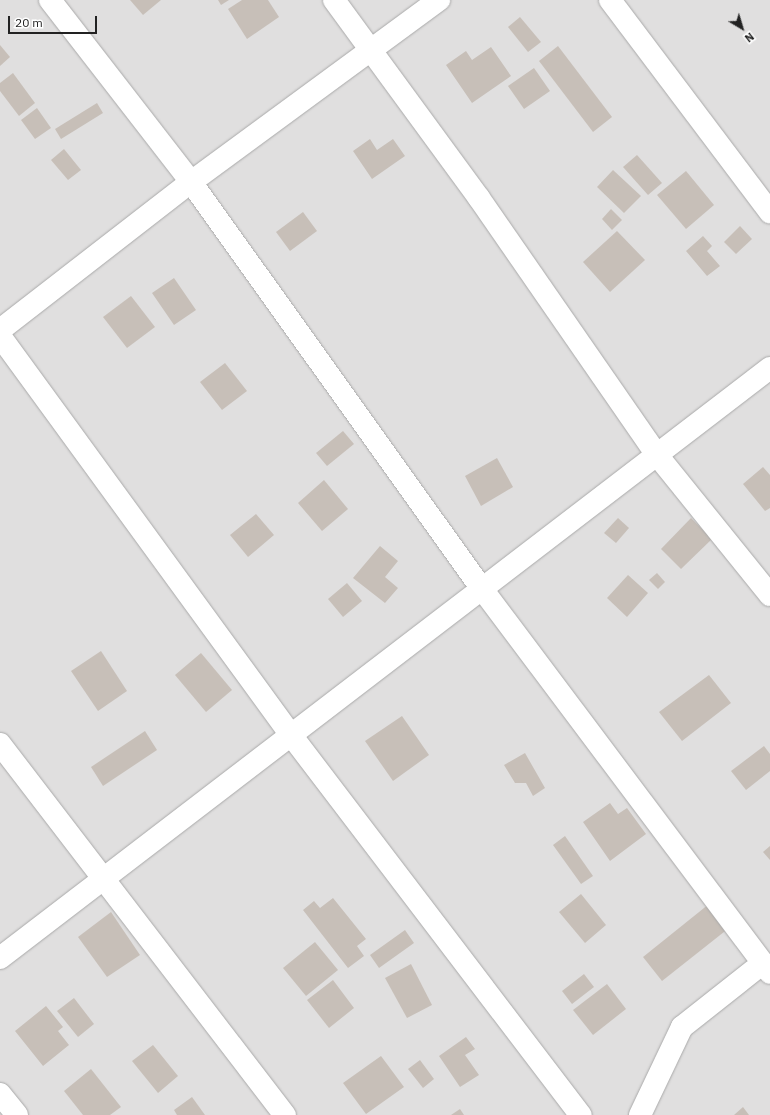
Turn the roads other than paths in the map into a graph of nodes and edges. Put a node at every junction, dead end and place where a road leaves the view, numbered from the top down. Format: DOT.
graph roads {
  1 [pos="50,0"];
  2 [pos="334,0"];
  3 [pos="439,0"];
  4 [pos="610,0"];
  5 [pos="370,52"];
  6 [pos="191,182"];
  7 [pos="770,212"];
  8 [pos="0,330"];
  9 [pos="0,336"];
  10 [pos="770,368"];
  11 [pos="657,455"];
  12 [pos="482,589"];
  13 [pos="770,595"];
  14 [pos="291,734"];
  15 [pos="0,744"];
  16 [pos="102,880"];
  17 [pos="0,958"];
  18 [pos="766,968"];
  19 [pos="0,1094"];
  20 [pos="17,1115"];
  21 [pos="285,1115"];
  22 [pos="581,1115"];
  23 [pos="640,1115"];
  1 -- 6 [label="street"];
  2 -- 5 [label="street"];
  3 -- 5 [label="street"];
  4 -- 7 [label="street"];
  5 -- 6 [label="street"];
  5 -- 11 [label="street"];
  6 -- 8 [label="street"];
  6 -- 12 [label="street"];
  9 -- 14 [label="street"];
  10 -- 11 [label="street"];
  11 -- 12 [label="street"];
  11 -- 13 [label="street"];
  12 -- 14 [label="street"];
  12 -- 18 [label="street"];
  14 -- 16 [label="street"];
  14 -- 22 [label="street"];
  15 -- 16 [label="street"];
  16 -- 17 [label="street"];
  16 -- 21 [label="street"];
  18 -- 23 [label="street"];
  19 -- 20 [label="street"];
}
